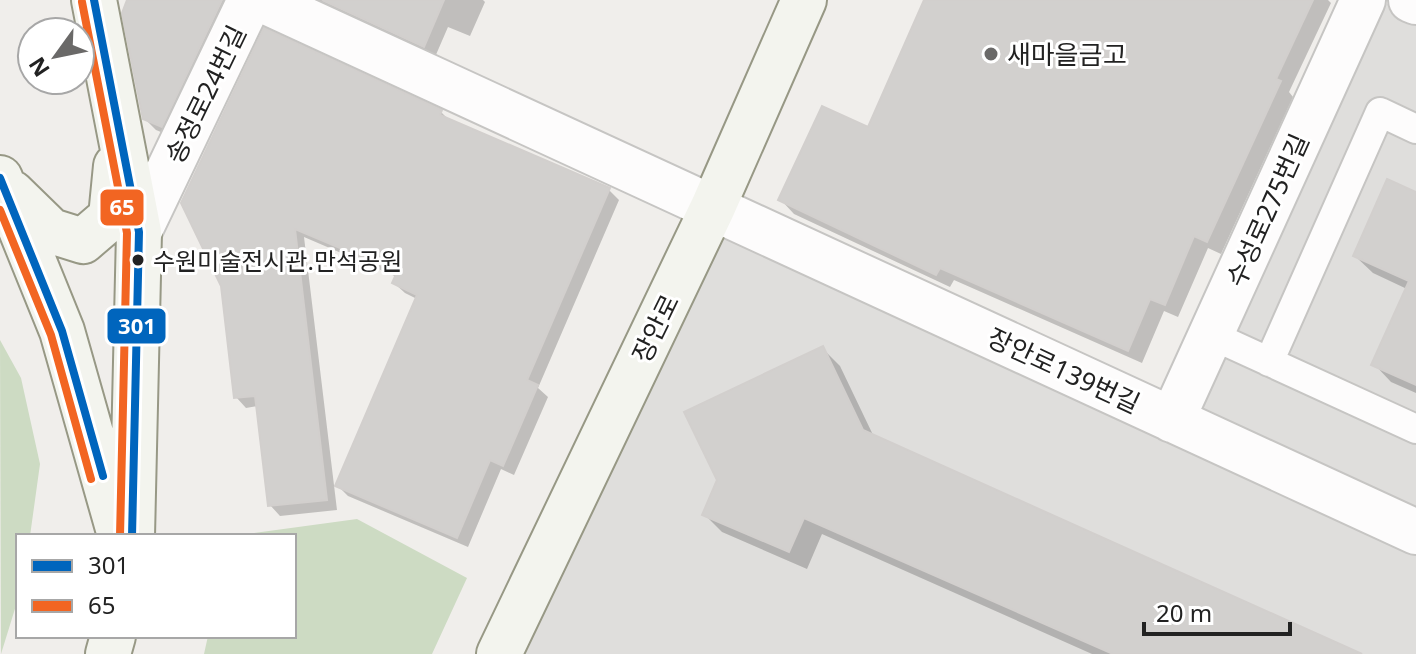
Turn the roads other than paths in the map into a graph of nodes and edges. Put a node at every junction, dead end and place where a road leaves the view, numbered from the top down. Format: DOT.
graph roads {
  1 [pos="94,0"];
  2 [pos="250,0"];
  3 [pos="262,0"];
  4 [pos="804,0"];
  5 [pos="1363,0"];
  6 [pos="1416,129"];
  7 [pos="119,131"];
  8 [pos="1,180"];
  9 [pos="713,207"];
  10 [pos="139,232"];
  11 [pos="1211,335"];
  12 [pos="1269,362"];
  13 [pos="1172,420"];
  14 [pos="1416,429"];
  15 [pos="1416,532"];
  16 [pos="119,534"];
  17 [pos="132,534"];
  18 [pos="499,654"];
  1 -- 7 [label="main road"];
  2 -- 10 [label="street, 송정로24번길"];
  3 -- 9 [label="street, 장안로139번길"];
  4 -- 9 [label="main road, 장안로"];
  5 -- 11 [label="street, 수성로275번길"];
  6 -- 12 [label="lane"];
  7 -- 8 [label="main road"];
  7 -- 10 [label="main road"];
  8 -- 16 [label="main road"];
  9 -- 13 [label="street, 장안로139번길"];
  9 -- 18 [label="main road, 장안로"];
  10 -- 17 [label="main road"];
  11 -- 12 [label="lane"];
  11 -- 13 [label="street, 수성로275번길"];
  12 -- 14 [label="lane"];
  13 -- 15 [label="street, 장안로139번길"];
}
